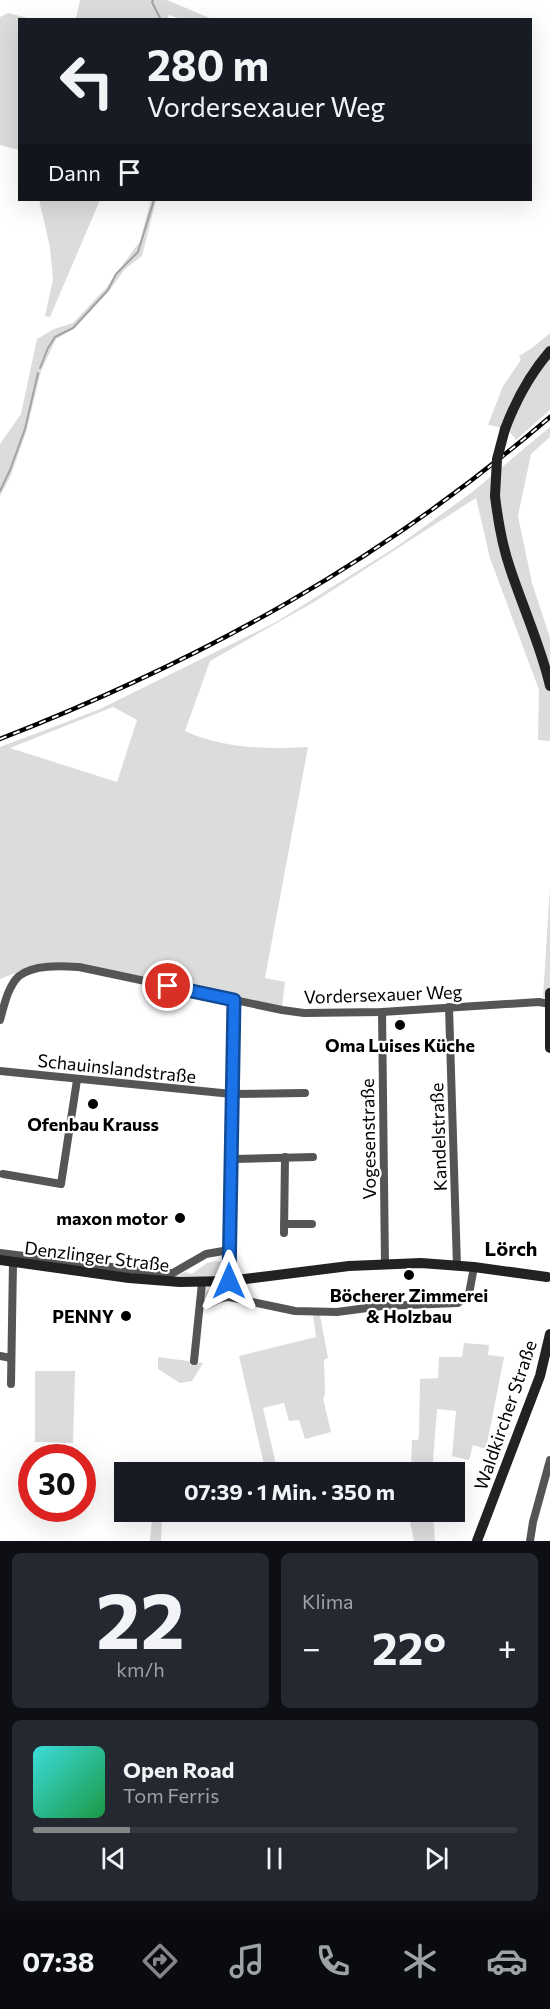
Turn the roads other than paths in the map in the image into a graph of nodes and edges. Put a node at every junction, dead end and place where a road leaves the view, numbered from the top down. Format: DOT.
graph roads {
  1 [pos="547,354"];
  2 [pos="550,686"];
  3 [pos="550,993"];
  4 [pos="234,1000"];
  5 [pos="550,1004"];
  6 [pos="449,1007"];
  7 [pos="382,1012"];
  8 [pos="0,1020"];
  9 [pos="550,1048"];
  10 [pos="0,1071"];
  11 [pos="77,1080"];
  12 [pos="305,1093"];
  13 [pos="232,1094"];
  14 [pos="285,1157"];
  15 [pos="313,1157"];
  16 [pos="232,1159"];
  17 [pos="3,1174"];
  18 [pos="284,1224"];
  19 [pos="312,1224"];
  20 [pos="284,1233"];
  21 [pos="229,1250"];
  22 [pos="0,1253"];
  23 [pos="0,1260"];
  24 [pos="13,1262"];
  25 [pos="385,1265"];
  26 [pos="457,1266"];
  27 [pos="474,1267"];
  28 [pos="549,1279"];
  29 [pos="229,1281"];
  30 [pos="202,1283"];
  31 [pos="200,1305"];
  32 [pos="550,1334"];
  33 [pos="0,1356"];
  34 [pos="11,1358"];
  35 [pos="194,1361"];
  36 [pos="11,1384"];
  37 [pos="550,1460"];
  38 [pos="477,1541"];
  39 [pos="530,1541"];
  1 -- 2 [label="main road, bridge"];
  3 -- 5 [label="main road"];
  4 -- 7 [label="street, Vordersexauer Weg"];
  4 -- 8 [label="street, Vordersexauer Weg"];
  4 -- 13 [label="street"];
  5 -- 6 [label="street, Vordersexauer Weg"];
  5 -- 9 [label="main road"];
  6 -- 7 [label="street, Vordersexauer Weg"];
  6 -- 26 [label="street, Kandelstraße"];
  7 -- 25 [label="street, Vogesenstraße"];
  10 -- 11 [label="street, Schauinslandstraße"];
  11 -- 13 [label="street, Schauinslandstraße"];
  11 -- 17 [label="street"];
  12 -- 13 [label="street, Schauinslandstraße"];
  13 -- 16 [label="street"];
  14 -- 15 [label="street"];
  14 -- 16 [label="street"];
  14 -- 18 [label="street"];
  16 -- 21 [label="street"];
  18 -- 19 [label="street"];
  18 -- 20 [label="street"];
  21 -- 22 [label="street, Denzlinger Straße"];
  21 -- 29 [label="street"];
  23 -- 24 [label="main road, Denzlinger Straße"];
  24 -- 30 [label="main road, Denzlinger Straße"];
  24 -- 34 [label="street"];
  25 -- 26 [label="main road, Denzlinger Straße"];
  25 -- 29 [label="main road, Denzlinger Straße"];
  26 -- 27 [label="main road, Denzlinger Straße"];
  27 -- 28 [label="main road, Denzlinger Straße"];
  27 -- 31 [label="street"];
  29 -- 30 [label="main road, Denzlinger Straße"];
  30 -- 31 [label="street"];
  31 -- 35 [label="street"];
  32 -- 38 [label="main road, Waldkircher Straße"];
  33 -- 34 [label="street"];
  34 -- 36 [label="street"];
  37 -- 39 [label="street"];
}
